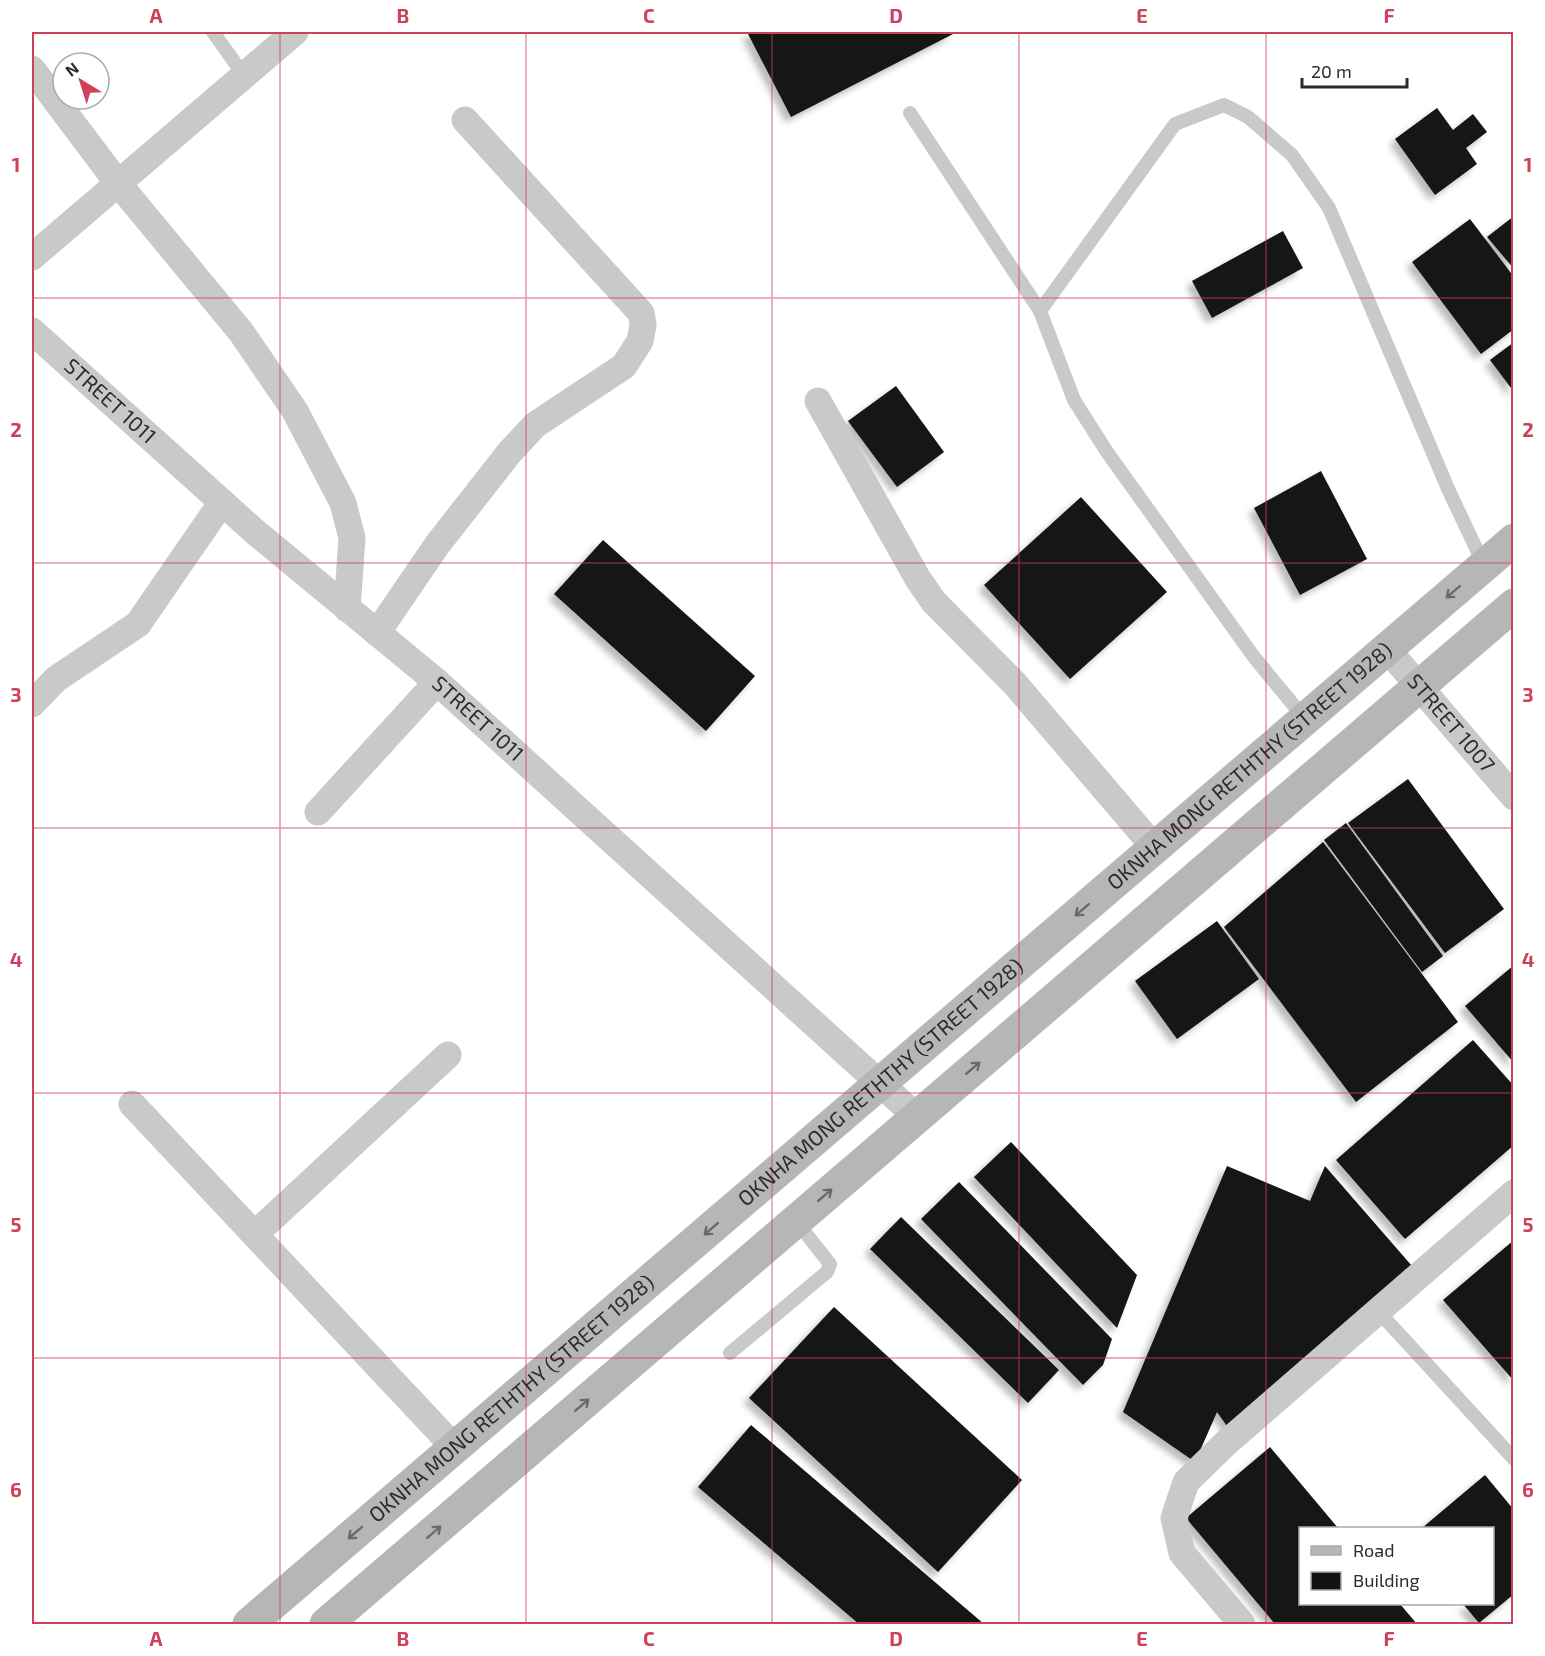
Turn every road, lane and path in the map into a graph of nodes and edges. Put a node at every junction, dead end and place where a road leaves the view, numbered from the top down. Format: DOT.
graph roads {
  1 [pos="213,32"];
  2 [pos="295,32"];
  3 [pos="32,69"];
  4 [pos="243,74"];
  5 [pos="909,113"];
  6 [pos="465,120"];
  7 [pos="117,182"];
  8 [pos="32,257"];
  9 [pos="1040,311"];
  10 [pos="32,331"];
  11 [pos="818,401"];
  12 [pos="222,502"];
  13 [pos="1514,540"];
  14 [pos="1484,565"];
  15 [pos="1514,604"];
  16 [pos="347,609"];
  17 [pos="377,633"];
  18 [pos="1387,649"];
  19 [pos="437,682"];
  20 [pos="1419,686"];
  21 [pos="32,704"];
  22 [pos="1305,719"];
  23 [pos="1514,797"];
  24 [pos="318,812"];
  25 [pos="1155,848"];
  26 [pos="448,1055"];
  27 [pos="879,1084"];
  28 [pos="132,1104"];
  29 [pos="916,1117"];
  30 [pos="1514,1193"];
  31 [pos="795,1221"];
  32 [pos="255,1234"];
  33 [pos="1378,1311"];
  34 [pos="730,1353"];
  35 [pos="455,1448"];
  36 [pos="1514,1459"];
  37 [pos="249,1624"];
  38 [pos="326,1624"];
  39 [pos="1242,1624"];
  1 -- 4 [label="lane"];
  2 -- 4 [label="street"];
  3 -- 7 [label="street"];
  4 -- 7 [label="street"];
  5 -- 9 [label="lane"];
  6 -- 17 [label="street"];
  7 -- 8 [label="street"];
  7 -- 16 [label="street"];
  9 -- 14 [label="lane"];
  9 -- 22 [label="lane"];
  10 -- 12 [label="street, STREET 1011"];
  11 -- 25 [label="street"];
  12 -- 16 [label="street, STREET 1011"];
  12 -- 21 [label="street"];
  13 -- 14 [label="main road, OKNHA MONG RETHTHY (STREET 1928)"];
  14 -- 18 [label="main road, OKNHA MONG RETHTHY (STREET 1928), one-way"];
  15 -- 20 [label="main road"];
  16 -- 17 [label="street, STREET 1011"];
  17 -- 19 [label="street, STREET 1011"];
  18 -- 20 [label="street, STREET 1007"];
  18 -- 22 [label="main road, OKNHA MONG RETHTHY (STREET 1928)"];
  19 -- 24 [label="street"];
  19 -- 27 [label="street, STREET 1011"];
  20 -- 23 [label="street, STREET 1007"];
  29 -- 20 [label="main road, one-way"];
  22 -- 25 [label="main road, OKNHA MONG RETHTHY (STREET 1928)"];
  25 -- 27 [label="main road, OKNHA MONG RETHTHY (STREET 1928), one-way"];
  26 -- 32 [label="street"];
  27 -- 29 [label="street, STREET 1011"];
  27 -- 35 [label="main road, OKNHA MONG RETHTHY (STREET 1928), one-way"];
  28 -- 32 [label="street"];
  31 -- 29 [label="main road, one-way"];
  30 -- 33 [label="street"];
  31 -- 34 [label="lane"];
  38 -- 31 [label="main road, one-way"];
  32 -- 35 [label="street"];
  33 -- 36 [label="lane"];
  33 -- 39 [label="street"];
  35 -- 37 [label="main road, OKNHA MONG RETHTHY (STREET 1928), one-way"];
}
